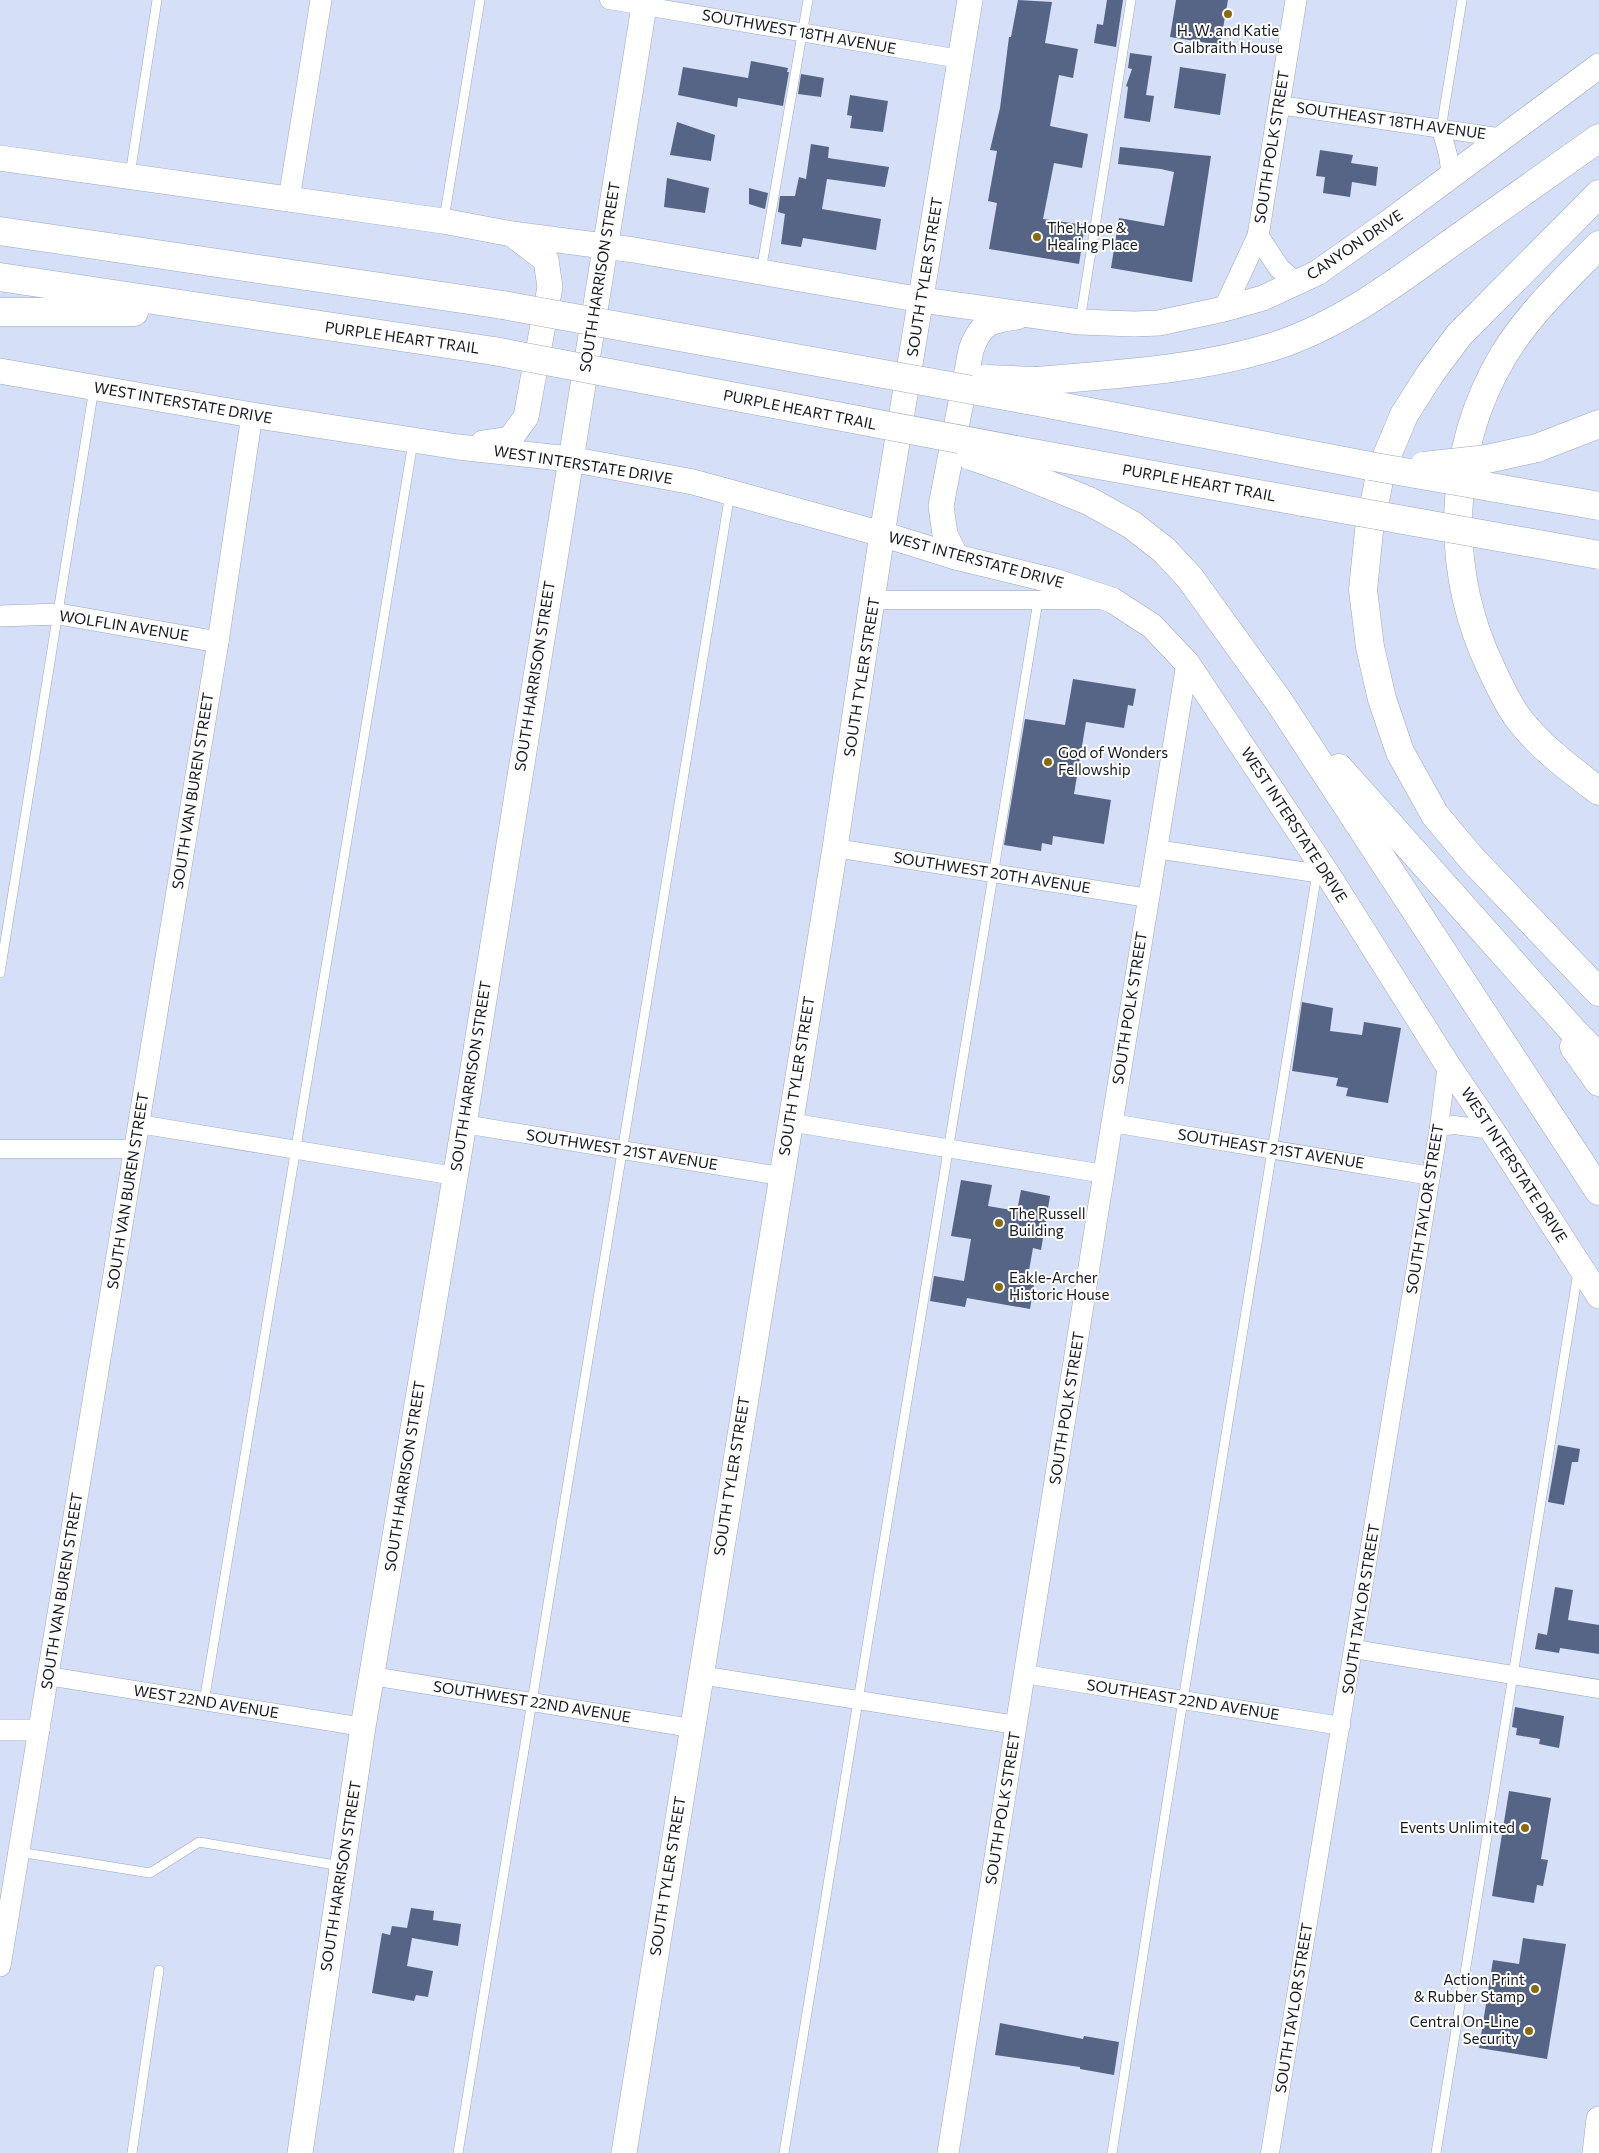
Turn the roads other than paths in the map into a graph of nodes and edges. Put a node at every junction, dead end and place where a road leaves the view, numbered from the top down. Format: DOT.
graph roads {
  1 [pos="157,0"];
  2 [pos="321,0"];
  3 [pos="480,0"];
  4 [pos="609,0"];
  5 [pos="808,0"];
  6 [pos="970,0"];
  7 [pos="1131,0"];
  8 [pos="1296,0"];
  9 [pos="1462,0"];
  10 [pos="645,3"];
  11 [pos="803,32"];
  12 [pos="960,59"];
  13 [pos="1599,66"];
  14 [pos="1279,105"];
  15 [pos="1441,129"];
  16 [pos="1504,138"];
  17 [pos="1599,138"];
  18 [pos="0,158"];
  19 [pos="1451,176"];
  20 [pos="130,177"];
  21 [pos="1599,194"];
  22 [pos="289,198"];
  23 [pos="444,221"];
  24 [pos="0,224"];
  25 [pos="0,231"];
  26 [pos="512,234"];
  27 [pos="1258,236"];
  28 [pos="77,243"];
  29 [pos="1599,245"];
  30 [pos="604,246"];
  31 [pos="761,272"];
  32 [pos="0,277"];
  33 [pos="1296,283"];
  34 [pos="922,300"];
  35 [pos="1224,309"];
  36 [pos="0,312"];
  37 [pos="222,312"];
  38 [pos="1034,316"];
  39 [pos="1080,322"];
  40 [pos="0,371"];
  41 [pos="94,387"];
  42 [pos="1035,391"];
  43 [pos="252,415"];
  44 [pos="1599,424"];
  45 [pos="414,440"];
  46 [pos="458,447"];
  47 [pos="570,459"];
  48 [pos="1014,460"];
  49 [pos="1370,466"];
  50 [pos="730,492"];
  51 [pos="1599,506"];
  52 [pos="882,534"];
  53 [pos="1599,555"];
  54 [pos="956,557"];
  55 [pos="874,600"];
  56 [pos="1112,600"];
  57 [pos="1038,601"];
  58 [pos="59,614"];
  59 [pos="0,616"];
  60 [pos="218,642"];
  61 [pos="1187,663"];
  62 [pos="1278,700"];
  63 [pos="1599,791"];
  64 [pos="835,848"];
  65 [pos="1156,849"];
  66 [pos="994,873"];
  67 [pos="1322,874"];
  68 [pos="1148,898"];
  69 [pos="1513,962"];
  70 [pos="0,972"];
  71 [pos="1599,992"];
  72 [pos="1599,1057"];
  73 [pos="1447,1064"];
  74 [pos="1599,1082"];
  75 [pos="790,1122"];
  76 [pos="1112,1122"];
  77 [pos="139,1124"];
  78 [pos="464,1124"];
  79 [pos="1439,1127"];
  80 [pos="1492,1130"];
  81 [pos="948,1148"];
  82 [pos="0,1149"];
  83 [pos="134,1149"];
  84 [pos="1271,1149"];
  85 [pos="622,1150"];
  86 [pos="296,1151"];
  87 [pos="1104,1174"];
  88 [pos="455,1176"];
  89 [pos="780,1176"];
  90 [pos="1431,1176"];
  91 [pos="1599,1191"];
  92 [pos="1579,1265"];
  93 [pos="1599,1296"];
  94 [pos="1354,1649"];
  95 [pos="1024,1674"];
  96 [pos="700,1675"];
  97 [pos="1512,1675"];
  98 [pos="48,1676"];
  99 [pos="372,1676"];
  100 [pos="1599,1689"];
  101 [pos="859,1700"];
  102 [pos="1183,1700"];
  103 [pos="531,1701"];
  104 [pos="204,1702"];
  105 [pos="1016,1725"];
  106 [pos="1341,1726"];
  107 [pos="363,1727"];
  108 [pos="691,1728"];
  109 [pos="0,1730"];
  110 [pos="39,1730"];
  111 [pos="19,1852"];
  112 [pos="342,1866"];
  113 [pos="0,1966"];
  114 [pos="159,1970"];
  115 [pos="1599,2119"];
  116 [pos="132,2153"];
  117 [pos="300,2153"];
  118 [pos="458,2153"];
  119 [pos="624,2153"];
  120 [pos="784,2153"];
  121 [pos="948,2153"];
  122 [pos="1112,2153"];
  123 [pos="1270,2153"];
  124 [pos="1436,2153"];
  125 [pos="1595,2153"];
  1 -- 20 [label="lane"];
  2 -- 22 [label="street"];
  3 -- 23 [label="lane"];
  4 -- 10 [label="street, SOUTHWEST 18TH AVENUE"];
  5 -- 11 [label="lane"];
  6 -- 12 [label="main road, SOUTH TYLER STREET"];
  7 -- 39 [label="lane"];
  8 -- 14 [label="street, SOUTH POLK STREET"];
  9 -- 15 [label="lane"];
  10 -- 11 [label="street, SOUTHWEST 18TH AVENUE"];
  10 -- 30 [label="main road, SOUTH HARRISON STREET"];
  11 -- 12 [label="street, SOUTHWEST 18TH AVENUE"];
  11 -- 31 [label="lane"];
  12 -- 34 [label="main road, SOUTH TYLER STREET"];
  13 -- 16 [label="main road, CANYON DRIVE"];
  14 -- 15 [label="street, SOUTHEAST 18TH AVENUE"];
  14 -- 27 [label="street, SOUTH POLK STREET"];
  15 -- 16 [label="street, SOUTHEAST 18TH AVENUE"];
  15 -- 19 [label="street"];
  16 -- 19 [label="main road, CANYON DRIVE"];
  17 -- 42 [label="highway"];
  18 -- 20 [label="main road"];
  19 -- 33 [label="main road, CANYON DRIVE"];
  20 -- 22 [label="main road"];
  21 -- 71 [label="highway"];
  22 -- 23 [label="main road"];
  23 -- 26 [label="main road"];
  24 -- 28 [label="highway"];
  25 -- 28 [label="highway"];
  26 -- 30 [label="main road"];
  26 -- 46 [label="main road"];
  27 -- 33 [label="street, SOUTH POLK STREET"];
  27 -- 35 [label="street, SOUTH POLK STREET"];
  28 -- 42 [label="highway, bridge"];
  29 -- 63 [label="highway"];
  30 -- 31 [label="main road"];
  30 -- 47 [label="main road, SOUTH HARRISON STREET"];
  31 -- 34 [label="main road"];
  32 -- 37 [label="highway, PURPLE HEART TRAIL"];
  33 -- 35 [label="main road, CANYON DRIVE"];
  34 -- 38 [label="main road, CANYON DRIVE"];
  34 -- 52 [label="main road, SOUTH TYLER STREET"];
  35 -- 39 [label="main road, CANYON DRIVE"];
  36 -- 37 [label="highway"];
  37 -- 48 [label="highway, PURPLE HEART TRAIL, bridge"];
  38 -- 39 [label="main road, CANYON DRIVE"];
  38 -- 54 [label="main road"];
  40 -- 41 [label="main road, WEST INTERSTATE DRIVE"];
  41 -- 43 [label="main road, WEST INTERSTATE DRIVE"];
  41 -- 58 [label="lane"];
  42 -- 49 [label="highway"];
  43 -- 45 [label="main road, WEST INTERSTATE DRIVE"];
  43 -- 60 [label="street, SOUTH VAN BUREN STREET"];
  44 -- 49 [label="highway, bridge"];
  45 -- 46 [label="main road, WEST INTERSTATE DRIVE"];
  45 -- 86 [label="lane"];
  46 -- 47 [label="main road, WEST INTERSTATE DRIVE"];
  47 -- 50 [label="main road, WEST INTERSTATE DRIVE"];
  47 -- 78 [label="main road, SOUTH HARRISON STREET"];
  48 -- 53 [label="highway, PURPLE HEART TRAIL, bridge"];
  48 -- 62 [label="highway"];
  49 -- 51 [label="highway, bridge"];
  50 -- 52 [label="main road, WEST INTERSTATE DRIVE"];
  50 -- 85 [label="lane"];
  52 -- 54 [label="main road, WEST INTERSTATE DRIVE"];
  52 -- 55 [label="main road, SOUTH TYLER STREET"];
  54 -- 56 [label="main road, WEST INTERSTATE DRIVE"];
  55 -- 57 [label="street"];
  55 -- 64 [label="main road, SOUTH TYLER STREET"];
  56 -- 57 [label="street"];
  56 -- 61 [label="main road, WEST INTERSTATE DRIVE"];
  57 -- 66 [label="lane"];
  58 -- 59 [label="street, WOLFLIN AVENUE"];
  58 -- 60 [label="street, WOLFLIN AVENUE"];
  58 -- 70 [label="lane"];
  60 -- 77 [label="street, SOUTH VAN BUREN STREET"];
  61 -- 65 [label="street, SOUTH POLK STREET"];
  61 -- 67 [label="main road, WEST INTERSTATE DRIVE"];
  62 -- 69 [label="highway"];
  62 -- 91 [label="highway"];
  64 -- 66 [label="street, SOUTHWEST 20TH AVENUE"];
  64 -- 75 [label="main road, SOUTH TYLER STREET"];
  65 -- 67 [label="street"];
  65 -- 68 [label="street, SOUTH POLK STREET"];
  66 -- 68 [label="street, SOUTHWEST 20TH AVENUE"];
  66 -- 81 [label="lane"];
  67 -- 73 [label="main road, WEST INTERSTATE DRIVE"];
  67 -- 84 [label="lane"];
  68 -- 76 [label="street, SOUTH POLK STREET"];
  69 -- 72 [label="highway"];
  69 -- 74 [label="highway"];
  73 -- 79 [label="street, SOUTH TAYLOR STREET"];
  73 -- 80 [label="main road, WEST INTERSTATE DRIVE"];
  75 -- 81 [label="street"];
  75 -- 89 [label="main road, SOUTH TYLER STREET"];
  76 -- 84 [label="street, SOUTHEAST 21ST AVENUE"];
  76 -- 87 [label="street, SOUTH POLK STREET"];
  77 -- 83 [label="street, SOUTH VAN BUREN STREET"];
  77 -- 86 [label="street"];
  78 -- 85 [label="street, SOUTHWEST 21ST AVENUE"];
  78 -- 88 [label="main road, SOUTH HARRISON STREET"];
  79 -- 80 [label="street"];
  79 -- 90 [label="street, SOUTH TAYLOR STREET"];
  80 -- 92 [label="main road, WEST INTERSTATE DRIVE"];
  81 -- 87 [label="street"];
  81 -- 101 [label="lane"];
  82 -- 83 [label="street"];
  83 -- 98 [label="street, SOUTH VAN BUREN STREET"];
  84 -- 90 [label="street, SOUTHEAST 21ST AVENUE"];
  84 -- 102 [label="lane"];
  85 -- 89 [label="street, SOUTHWEST 21ST AVENUE"];
  85 -- 103 [label="lane"];
  86 -- 88 [label="street"];
  86 -- 104 [label="lane"];
  87 -- 95 [label="street, SOUTH POLK STREET"];
  88 -- 99 [label="main road, SOUTH HARRISON STREET"];
  89 -- 96 [label="main road, SOUTH TYLER STREET"];
  90 -- 94 [label="street, SOUTH TAYLOR STREET"];
  92 -- 93 [label="main road, WEST INTERSTATE DRIVE"];
  92 -- 97 [label="lane"];
  94 -- 97 [label="street"];
  94 -- 106 [label="street, SOUTH TAYLOR STREET"];
  95 -- 102 [label="street, SOUTHEAST 22ND AVENUE"];
  95 -- 105 [label="street, SOUTH POLK STREET"];
  96 -- 101 [label="street"];
  96 -- 108 [label="main road, SOUTH TYLER STREET"];
  97 -- 100 [label="street"];
  97 -- 124 [label="lane"];
  98 -- 104 [label="street, WEST 22ND AVENUE"];
  98 -- 110 [label="street, SOUTH VAN BUREN STREET"];
  99 -- 103 [label="street, SOUTHWEST 22ND AVENUE"];
  99 -- 107 [label="main road, SOUTH HARRISON STREET"];
  101 -- 105 [label="street"];
  101 -- 120 [label="lane"];
  102 -- 106 [label="street, SOUTHEAST 22ND AVENUE"];
  102 -- 122 [label="lane"];
  103 -- 108 [label="street, SOUTHWEST 22ND AVENUE"];
  103 -- 118 [label="lane"];
  104 -- 107 [label="street, WEST 22ND AVENUE"];
  105 -- 121 [label="street, SOUTH POLK STREET"];
  106 -- 123 [label="street, SOUTH TAYLOR STREET"];
  107 -- 112 [label="main road, SOUTH HARRISON STREET"];
  108 -- 119 [label="main road, SOUTH TYLER STREET"];
  109 -- 110 [label="street"];
  110 -- 111 [label="street, SOUTH VAN BUREN STREET"];
  111 -- 112 [label="lane"];
  111 -- 113 [label="street, SOUTH VAN BUREN STREET"];
  112 -- 117 [label="main road, SOUTH HARRISON STREET"];
  114 -- 116 [label="lane"];
  115 -- 125 [label="main road"];
}
